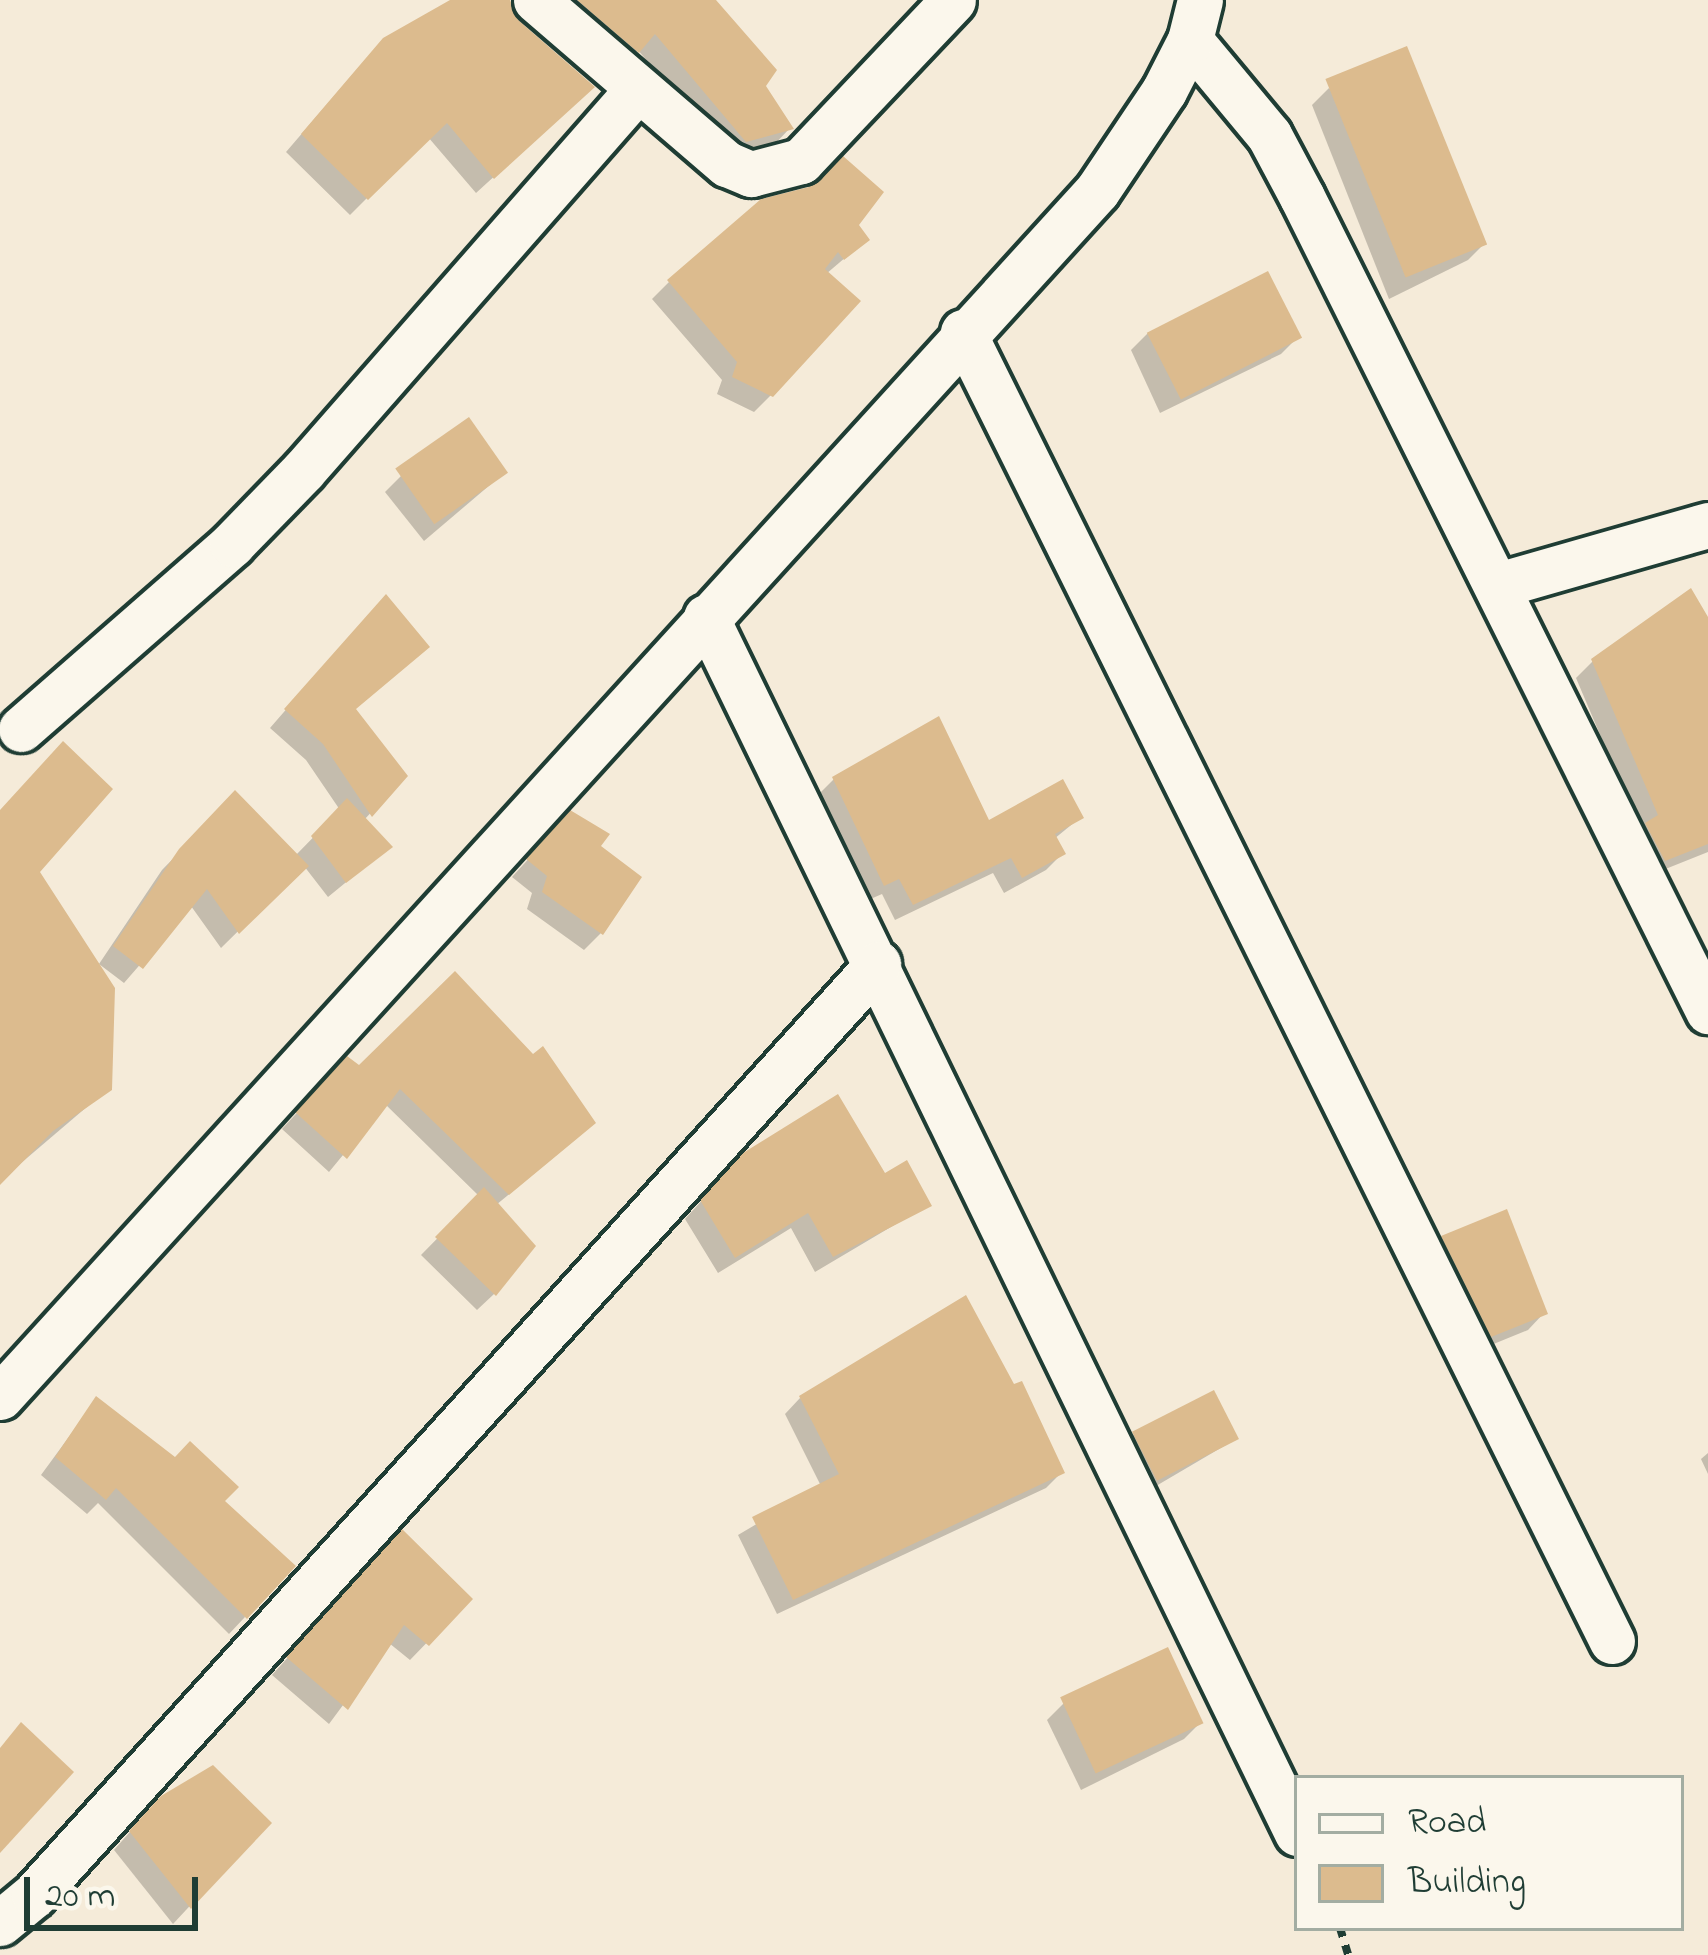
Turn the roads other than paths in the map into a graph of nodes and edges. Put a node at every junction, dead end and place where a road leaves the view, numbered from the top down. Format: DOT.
graph roads {
  1 [pos="536,0"];
  2 [pos="953,0"];
  3 [pos="1195,20"];
  4 [pos="636,91"];
  5 [pos="963,332"];
  6 [pos="1708,525"];
  7 [pos="1502,584"];
  8 [pos="706,616"];
  9 [pos="21,729"];
  10 [pos="878,964"];
  11 [pos="1708,1011"];
  12 [pos="0,1397"];
  13 [pos="1612,1641"];
  14 [pos="1294,1827"];
  15 [pos="0,1923"];
  1 -- 4 [label="street"];
  2 -- 4 [label="street"];
  3 -- 5 [label="street"];
  3 -- 7 [label="street"];
  4 -- 9 [label="street"];
  5 -- 8 [label="street"];
  5 -- 13 [label="street"];
  6 -- 7 [label="street"];
  7 -- 11 [label="street"];
  8 -- 10 [label="street"];
  8 -- 12 [label="street"];
  10 -- 14 [label="street"];
  10 -- 15 [label="street"];
}
